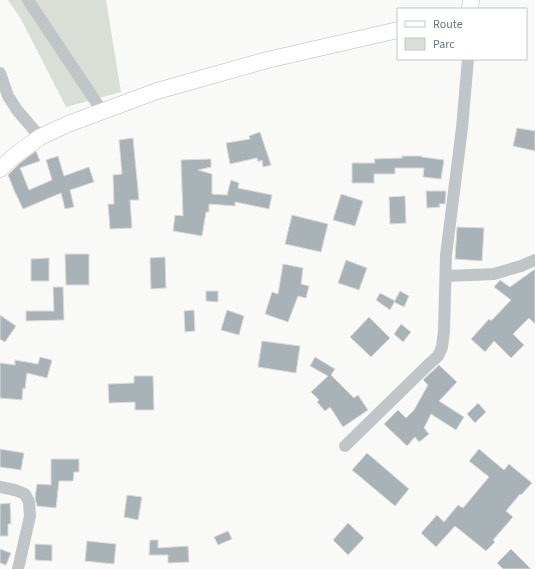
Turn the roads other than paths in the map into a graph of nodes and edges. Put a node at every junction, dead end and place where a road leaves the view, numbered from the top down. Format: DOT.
graph roads {
  1 [pos="28,0"];
  2 [pos="397,30"];
  3 [pos="468,60"];
  4 [pos="0,73"];
  5 [pos="102,111"];
  6 [pos="40,137"];
  7 [pos="0,169"];
  8 [pos="535,260"];
  9 [pos="446,276"];
  10 [pos="345,446"];
  11 [pos="0,488"];
  12 [pos="18,569"];
  1 -- 5 [label="street"];
  2 -- 5 [label="street"];
  3 -- 9 [label="street"];
  4 -- 6 [label="street"];
  5 -- 6 [label="street"];
  6 -- 7 [label="street"];
  8 -- 9 [label="street"];
  9 -- 10 [label="street"];
  11 -- 12 [label="street"];
}
